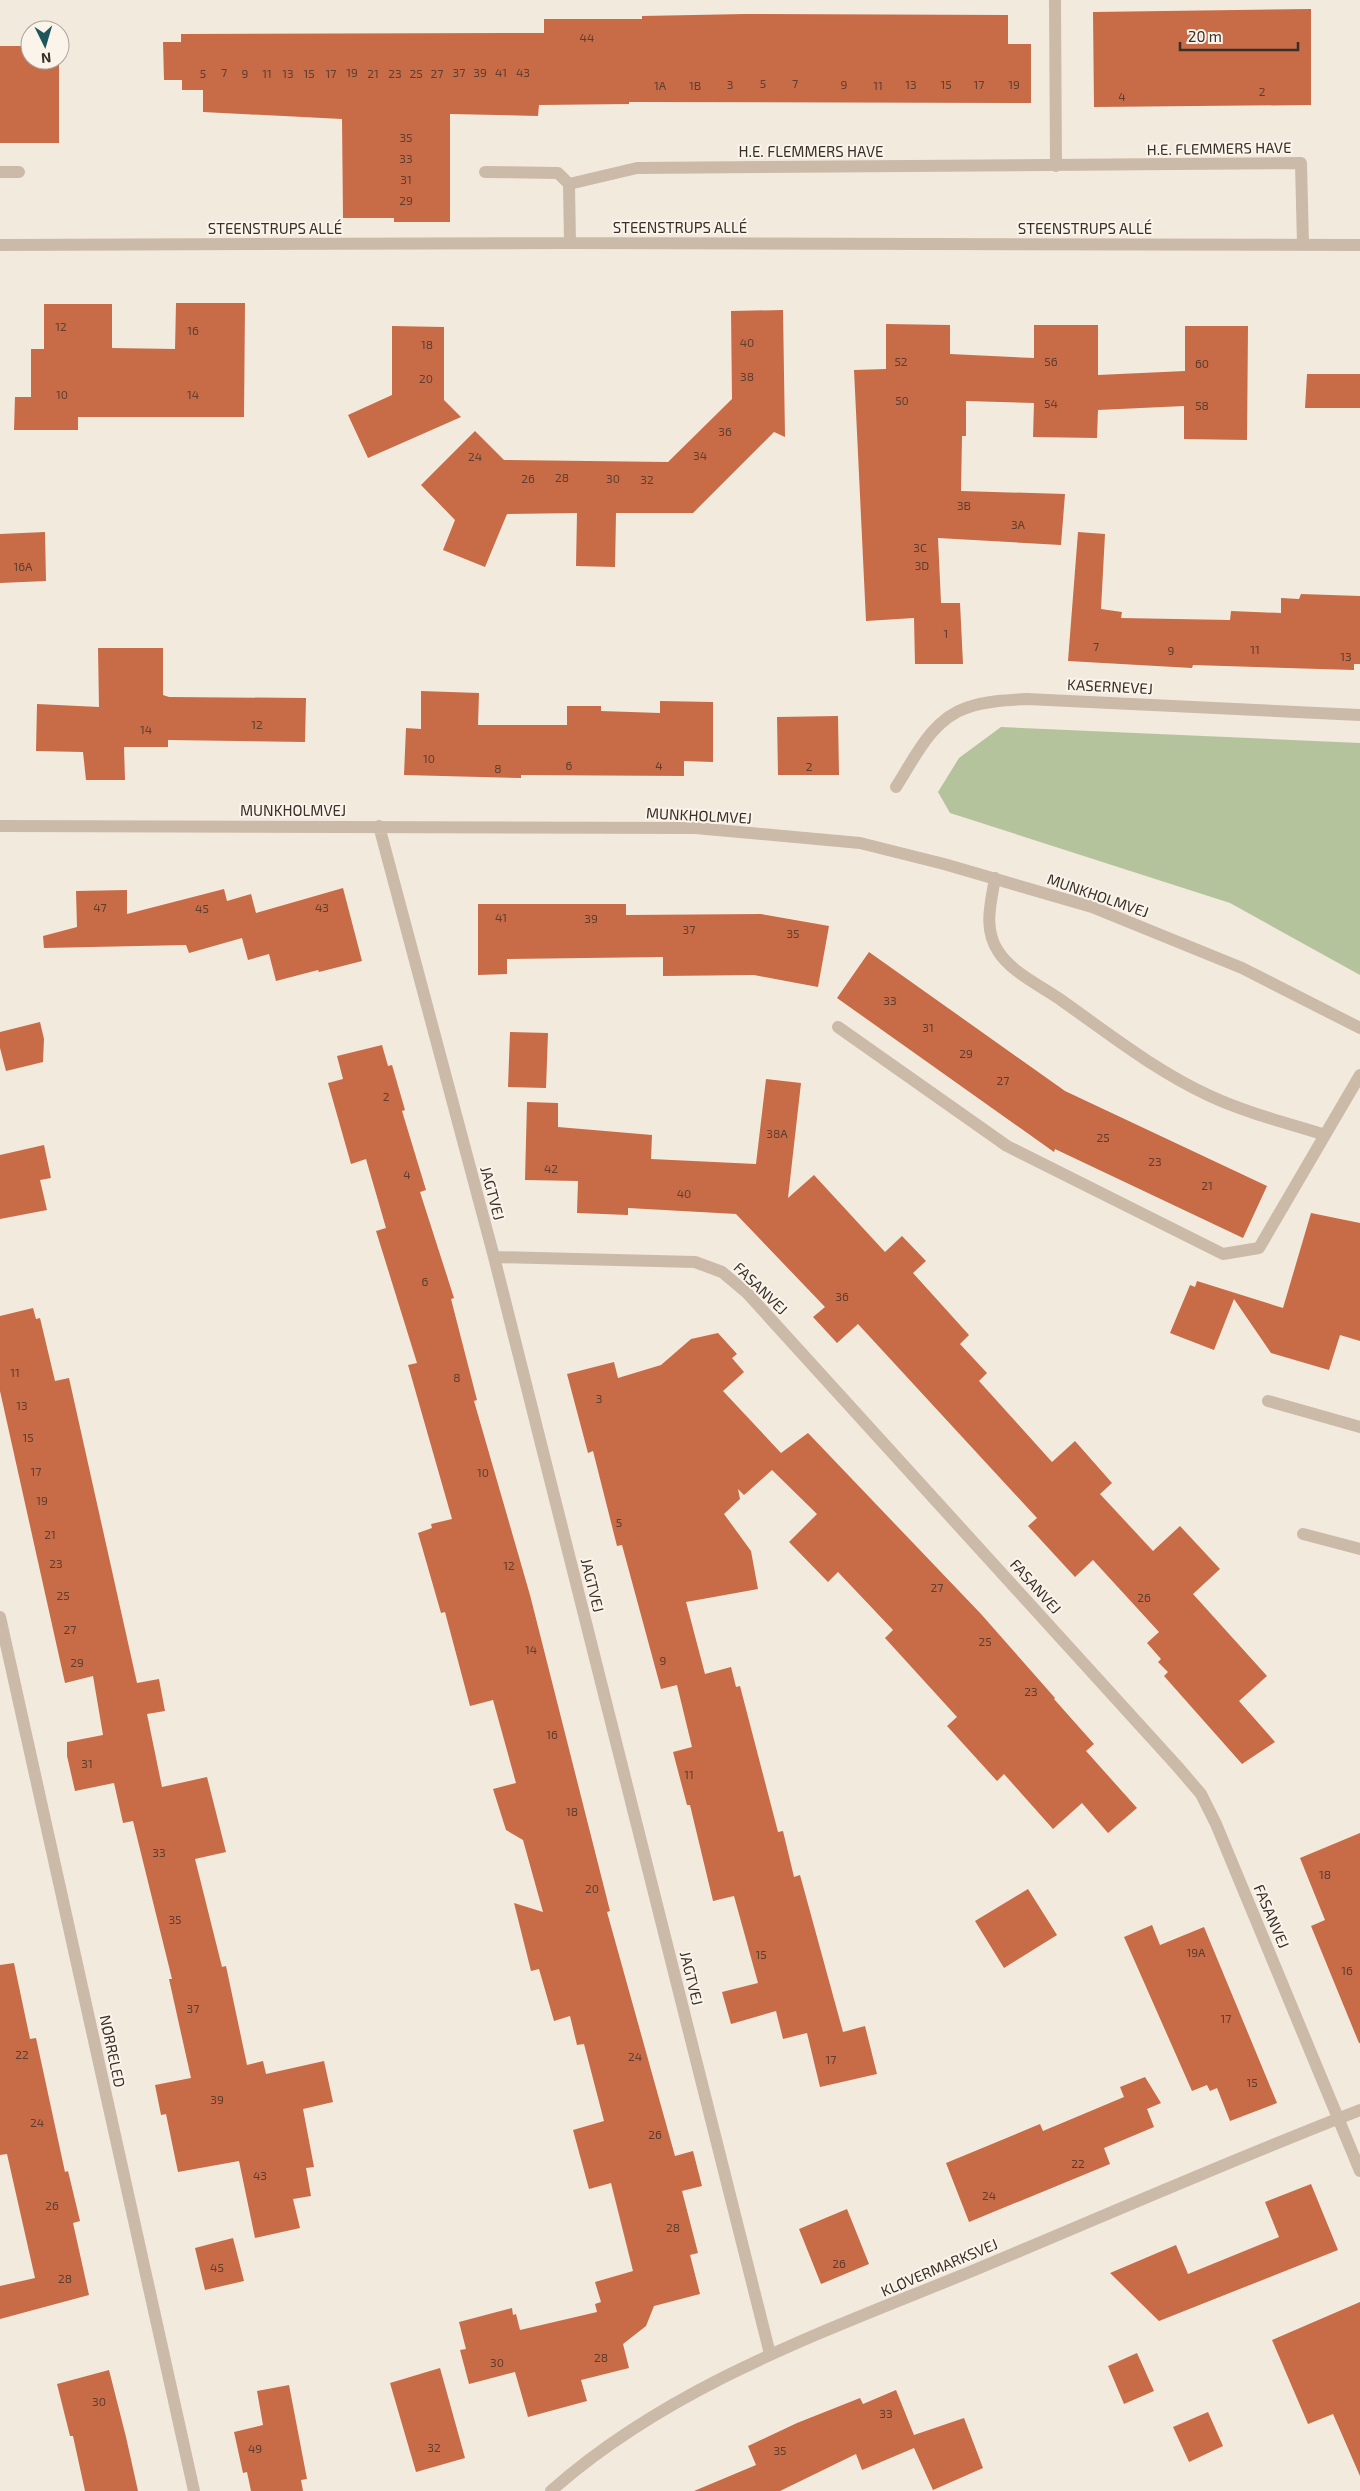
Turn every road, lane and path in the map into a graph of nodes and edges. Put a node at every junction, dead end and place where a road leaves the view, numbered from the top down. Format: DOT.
graph roads {
  1 [pos="1055,0"];
  2 [pos="1056,166"];
  3 [pos="0,172"];
  4 [pos="19,172"];
  5 [pos="485,172"];
  6 [pos="569,184"];
  7 [pos="570,243"];
  8 [pos="0,245"];
  9 [pos="1303,245"];
  10 [pos="1360,245"];
  11 [pos="1360,715"];
  12 [pos="896,787"];
  13 [pos="0,826"];
  14 [pos="378,826"];
  15 [pos="995,878"];
  16 [pos="838,1027"];
  17 [pos="1360,1028"];
  18 [pos="1360,1075"];
  19 [pos="1325,1135"];
  20 [pos="494,1257"];
  21 [pos="1268,1401"];
  22 [pos="1360,1426"];
  23 [pos="1303,1534"];
  24 [pos="1360,1549"];
  25 [pos="0,1617"];
  26 [pos="1360,2110"];
  27 [pos="1338,2118"];
  28 [pos="1360,2171"];
  29 [pos="770,2354"];
  30 [pos="194,2491"];
  31 [pos="551,2491"];
  1 -- 2 [label="street"];
  2 -- 6 [label="street, H.E. FLEMMERS HAVE"];
  2 -- 9 [label="street, H.E. FLEMMERS HAVE"];
  3 -- 4 [label="street"];
  5 -- 6 [label="street"];
  6 -- 7 [label="street"];
  7 -- 8 [label="street, STEENSTRUPS ALLÉ"];
  7 -- 9 [label="street, STEENSTRUPS ALLÉ"];
  9 -- 10 [label="street, STEENSTRUPS ALLÉ"];
  11 -- 12 [label="street, KASERNEVEJ"];
  13 -- 14 [label="street, MUNKHOLMVEJ"];
  14 -- 15 [label="street, MUNKHOLMVEJ"];
  14 -- 20 [label="street, JAGTVEJ"];
  15 -- 17 [label="street, MUNKHOLMVEJ"];
  15 -- 19 [label="street"];
  16 -- 19 [label="street"];
  18 -- 19 [label="street"];
  20 -- 27 [label="street, FASANVEJ"];
  20 -- 29 [label="street, JAGTVEJ"];
  21 -- 22 [label="street"];
  23 -- 24 [label="street"];
  25 -- 30 [label="street, NØRRELED"];
  26 -- 27 [label="street, KLØVERMARKSVEJ"];
  27 -- 28 [label="street, FASANVEJ"];
  27 -- 29 [label="street, KLØVERMARKSVEJ"];
  29 -- 31 [label="street, KLØVERMARKSVEJ"];
}
